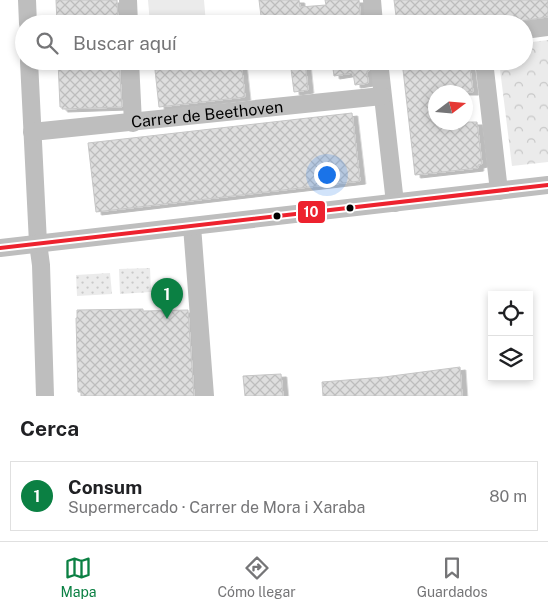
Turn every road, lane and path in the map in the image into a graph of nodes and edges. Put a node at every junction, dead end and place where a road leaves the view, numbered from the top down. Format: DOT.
graph roads {
  1 [pos="28,0"];
  2 [pos="128,0"];
  3 [pos="372,0"];
  4 [pos="28,15"];
  5 [pos="128,15"];
  6 [pos="373,15"];
  7 [pos="548,27"];
  8 [pos="533,29"];
  9 [pos="29,70"];
  10 [pos="130,70"];
  11 [pos="379,70"];
  12 [pos="485,70"];
  13 [pos="382,96"];
  14 [pos="133,123"];
  15 [pos="32,132"];
  16 [pos="548,185"];
  17 [pos="499,191"];
  18 [pos="395,203"];
  19 [pos="192,226"];
  20 [pos="38,243"];
  21 [pos="0,248"];
  22 [pos="45,396"];
  23 [pos="206,396"];
  1 -- 4 [label="street"];
  2 -- 5 [label="street"];
  3 -- 6 [label="street"];
  7 -- 8 [label="street"];
  9 -- 15 [label="street"];
  10 -- 14 [label="street"];
  11 -- 13 [label="street"];
  12 -- 17 [label="street"];
  13 -- 14 [label="street, Carrer de Beethoven"];
  13 -- 18 [label="street"];
  14 -- 15 [label="street, Carrer de Beethoven"];
  15 -- 20 [label="street"];
  16 -- 17 [label="street"];
  17 -- 18 [label="street"];
  18 -- 19 [label="street"];
  19 -- 20 [label="street"];
  19 -- 23 [label="street"];
  20 -- 21 [label="street"];
  20 -- 22 [label="street"];
}
